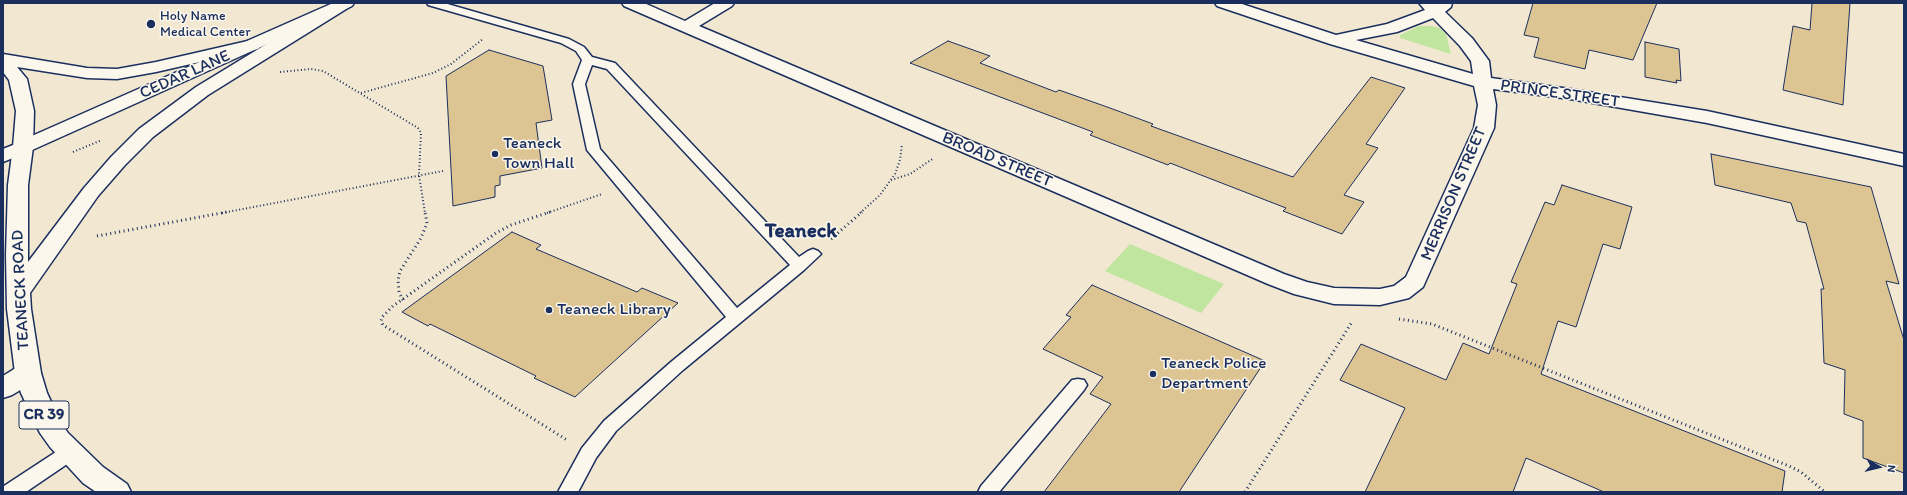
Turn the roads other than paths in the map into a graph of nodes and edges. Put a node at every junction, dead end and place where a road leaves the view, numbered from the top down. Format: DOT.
graph roads {
  1 [pos="346,3"];
  2 [pos="432,3"];
  3 [pos="630,3"];
  4 [pos="726,3"];
  5 [pos="1223,3"];
  6 [pos="1437,6"];
  7 [pos="686,27"];
  8 [pos="1336,40"];
  9 [pos="252,45"];
  10 [pos="3,60"];
  11 [pos="588,60"];
  12 [pos="1482,83"];
  13 [pos="23,147"];
  14 [pos="3,156"];
  15 [pos="1904,160"];
  16 [pos="10,230"];
  17 [pos="813,254"];
  18 [pos="799,266"];
  19 [pos="19,291"];
  20 [pos="1374,297"];
  21 [pos="736,318"];
  22 [pos="28,373"];
  23 [pos="1078,385"];
  24 [pos="3,388"];
  25 [pos="70,453"];
  26 [pos="11,492"];
  27 [pos="117,492"];
  28 [pos="568,492"];
  29 [pos="988,492"];
  1 -- 9 [label="street, CEDAR LANE"];
  1 -- 19 [label="street"];
  2 -- 11 [label="lane"];
  3 -- 7 [label="street, BROAD STREET"];
  4 -- 7 [label="street"];
  5 -- 8 [label="street, PRINCE STREET"];
  6 -- 8 [label="street"];
  6 -- 12 [label="street, MERRISON STREET"];
  7 -- 20 [label="street, BROAD STREET"];
  8 -- 12 [label="street, PRINCE STREET"];
  9 -- 10 [label="street"];
  9 -- 13 [label="street, CEDAR LANE"];
  10 -- 13 [label="street, TEANECK ROAD / CR 39"];
  11 -- 18 [label="lane"];
  11 -- 21 [label="lane"];
  12 -- 15 [label="street, PRINCE STREET"];
  12 -- 20 [label="street, MERRISON STREET"];
  13 -- 14 [label="street, CEDAR LANE"];
  13 -- 16 [label="street, TEANECK ROAD / CR 39"];
  16 -- 19 [label="street, TEANECK ROAD / CR 39"];
  17 -- 18 [label="lane"];
  18 -- 21 [label="lane"];
  19 -- 22 [label="street, TEANECK ROAD / CR 39"];
  21 -- 28 [label="lane"];
  22 -- 24 [label="street"];
  22 -- 25 [label="street, TEANECK ROAD / CR 39"];
  23 -- 29 [label="lane"];
  25 -- 26 [label="lane"];
  25 -- 27 [label="street, TEANECK ROAD / CR 39"];
}
